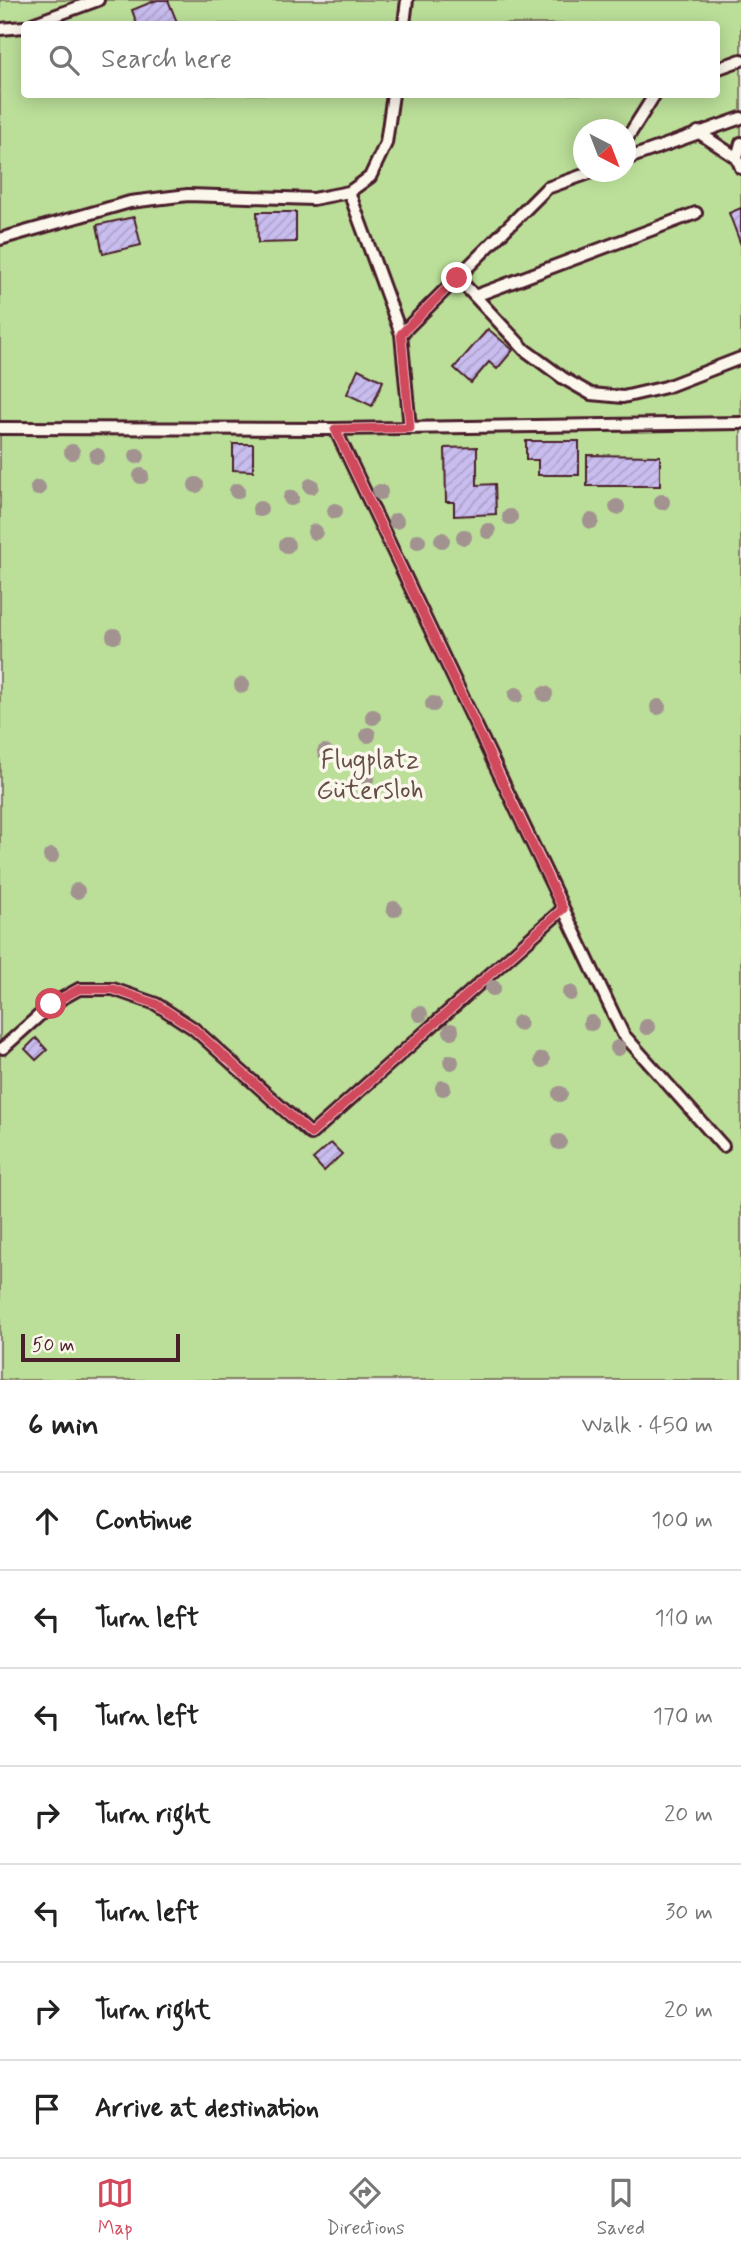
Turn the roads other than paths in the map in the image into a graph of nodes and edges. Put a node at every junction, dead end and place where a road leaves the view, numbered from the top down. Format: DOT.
graph roads {
  1 [pos="98,0"];
  2 [pos="407,0"];
  3 [pos="40,21"];
  4 [pos="404,21"];
  5 [pos="21,27"];
  6 [pos="0,29"];
  7 [pos="741,60"];
  8 [pos="720,68"];
  9 [pos="392,98"];
  10 [pos="652,98"];
  11 [pos="741,118"];
  12 [pos="636,123"];
  13 [pos="698,132"];
  14 [pos="741,142"];
  15 [pos="636,155"];
  16 [pos="739,163"];
  17 [pos="573,179"];
  18 [pos="349,192"];
  19 [pos="696,213"];
  20 [pos="0,239"];
  21 [pos="457,278"];
  22 [pos="475,296"];
  23 [pos="401,334"];
  24 [pos="741,358"];
  25 [pos="741,423"];
  26 [pos="0,428"];
  27 [pos="410,428"];
  28 [pos="335,429"];
  29 [pos="563,909"];
  30 [pos="3,1048"];
  31 [pos="723,1146"];
  1 -- 3 [label="lane"];
  2 -- 4 [label="lane"];
  5 -- 6 [label="lane"];
  7 -- 8 [label="lane"];
  9 -- 18 [label="lane"];
  10 -- 12 [label="lane"];
  11 -- 13 [label="lane"];
  13 -- 15 [label="lane"];
  13 -- 16 [label="lane"];
  14 -- 16 [label="lane"];
  17 -- 21 [label="lane"];
  18 -- 20 [label="lane"];
  18 -- 23 [label="lane"];
  19 -- 22 [label="lane"];
  21 -- 22 [label="lane"];
  21 -- 23 [label="lane"];
  22 -- 24 [label="lane"];
  23 -- 27 [label="lane"];
  25 -- 27 [label="lane"];
  26 -- 28 [label="lane"];
  27 -- 28 [label="lane"];
  28 -- 29 [label="lane"];
  29 -- 30 [label="lane"];
  29 -- 31 [label="lane"];
}
